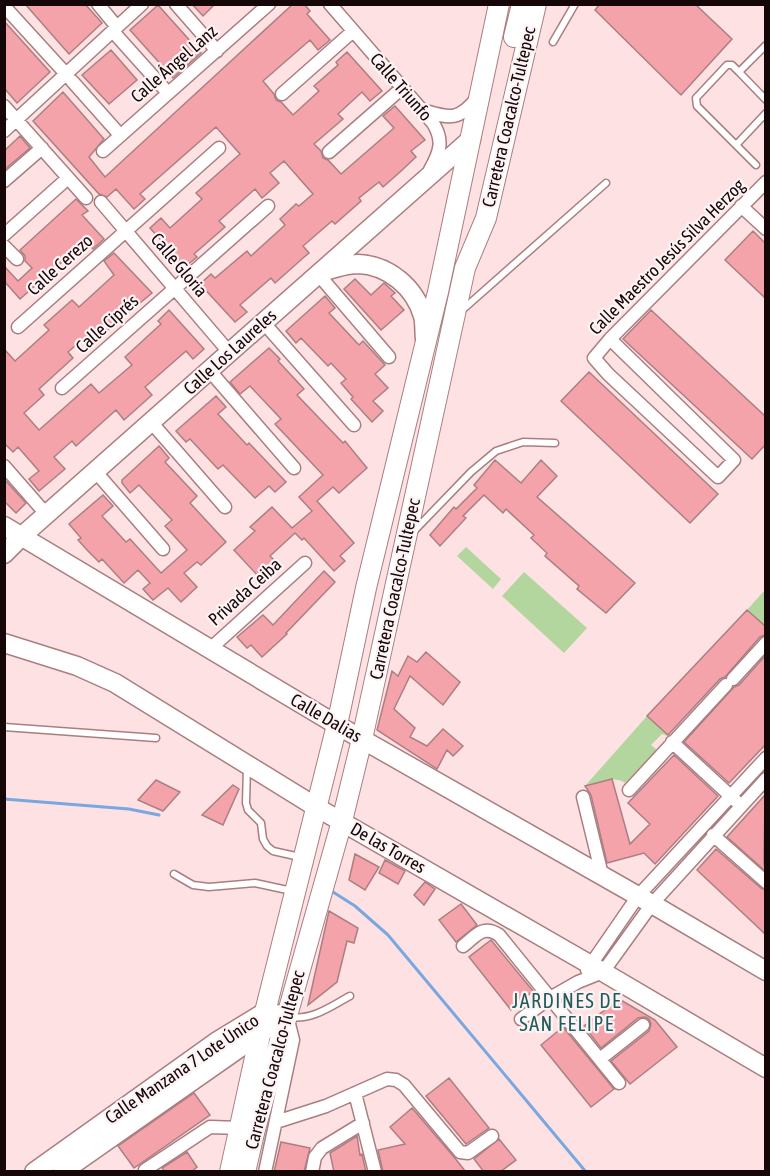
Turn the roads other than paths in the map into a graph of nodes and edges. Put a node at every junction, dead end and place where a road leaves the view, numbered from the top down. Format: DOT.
graph roads {
  1 [pos="98,4"];
  2 [pos="142,4"];
  3 [pos="176,4"];
  4 [pos="330,4"];
  5 [pos="499,4"];
  6 [pos="522,4"];
  7 [pos="536,4"];
  8 [pos="575,4"];
  9 [pos="4,6"];
  10 [pos="264,6"];
  11 [pos="117,32"];
  12 [pos="352,32"];
  13 [pos="553,42"];
  14 [pos="765,45"];
  15 [pos="217,51"];
  16 [pos="739,72"];
  17 [pos="69,78"];
  18 [pos="402,88"];
  19 [pos="168,93"];
  20 [pos="480,93"];
  21 [pos="282,94"];
  22 [pos="765,100"];
  23 [pos="4,106"];
  24 [pos="421,110"];
  25 [pos="765,114"];
  26 [pos="17,119"];
  27 [pos="4,131"];
  28 [pos="120,135"];
  29 [pos="471,139"];
  30 [pos="736,145"];
  31 [pos="42,148"];
  32 [pos="219,148"];
  33 [pos="103,151"];
  34 [pos="329,152"];
  35 [pos="756,165"];
  36 [pos="68,178"];
  37 [pos="425,179"];
  38 [pos="4,181"];
  39 [pos="606,183"];
  40 [pos="764,186"];
  41 [pos="86,198"];
  42 [pos="101,202"];
  43 [pos="268,206"];
  44 [pos="741,206"];
  45 [pos="765,229"];
  46 [pos="126,230"];
  47 [pos="4,235"];
  48 [pos="4,246"];
  49 [pos="16,259"];
  50 [pos="318,274"];
  51 [pos="175,288"];
  52 [pos="438,292"];
  53 [pos="455,316"];
  54 [pos="263,322"];
  55 [pos="18,327"];
  56 [pos="610,339"];
  57 [pos="425,346"];
  58 [pos="229,352"];
  59 [pos="389,357"];
  60 [pos="209,370"];
  61 [pos="62,388"];
  62 [pos="151,422"];
  63 [pos="354,425"];
  64 [pos="555,443"];
  65 [pos="4,466"];
  66 [pos="294,468"];
  67 [pos="95,471"];
  68 [pos="386,506"];
  69 [pos="225,507"];
  70 [pos="412,511"];
  71 [pos="46,514"];
  72 [pos="4,526"];
  73 [pos="22,536"];
  74 [pos="406,539"];
  75 [pos="4,544"];
  76 [pos="163,549"];
  77 [pos="4,554"];
  78 [pos="304,563"];
  79 [pos="4,643"];
  80 [pos="765,643"];
  81 [pos="210,649"];
  82 [pos="337,725"];
  83 [pos="4,727"];
  84 [pos="156,738"];
  85 [pos="362,739"];
  86 [pos="672,742"];
  87 [pos="765,758"];
  88 [pos="247,764"];
  89 [pos="765,780"];
  90 [pos="629,790"];
  91 [pos="731,796"];
  92 [pos="582,797"];
  93 [pos="741,806"];
  94 [pos="316,807"];
  95 [pos="342,822"];
  96 [pos="713,835"];
  97 [pos="304,857"];
  98 [pos="174,874"];
  99 [pos="602,875"];
  100 [pos="765,882"];
  101 [pos="295,891"];
  102 [pos="645,900"];
  103 [pos="463,946"];
  104 [pos="597,968"];
  105 [pos="765,972"];
  106 [pos="350,996"];
  107 [pos="550,998"];
  108 [pos="266,1012"];
  109 [pos="287,1016"];
  110 [pos="521,1019"];
  111 [pos="643,1025"];
  112 [pos="261,1033"];
  113 [pos="600,1059"];
  114 [pos="765,1068"];
  115 [pos="619,1083"];
  116 [pos="355,1093"];
  117 [pos="276,1122"];
  118 [pos="363,1123"];
  119 [pos="240,1128"];
  120 [pos="492,1136"];
  121 [pos="145,1170"];
  122 [pos="34,1172"];
  123 [pos="62,1172"];
  124 [pos="230,1172"];
  125 [pos="245,1172"];
  126 [pos="265,1172"];
  127 [pos="312,1172"];
  128 [pos="375,1172"];
  1 -- 11 [label="street"];
  2 -- 11 [label="street"];
  3 -- 15 [label="street"];
  4 -- 12 [label="street, Calle Triunfo"];
  5 -- 20 [label="main road, Carretera Coacalco-Tultepec"];
  6 -- 52 [label="main road"];
  7 -- 53 [label="main road, Carretera Coacalco-Tultepec"];
  8 -- 13 [label="lane"];
  9 -- 17 [label="street"];
  10 -- 15 [label="street, Calle Ángel Lanz"];
  11 -- 17 [label="street"];
  11 -- 19 [label="street"];
  12 -- 18 [label="street, Calle Triunfo"];
  12 -- 21 [label="street"];
  14 -- 16 [label="lane"];
  15 -- 19 [label="street, Calle Ángel Lanz"];
  16 -- 22 [label="lane"];
  16 -- 30 [label="lane"];
  17 -- 26 [label="street"];
  17 -- 28 [label="street"];
  18 -- 24 [label="street, Calle Triunfo"];
  18 -- 34 [label="street"];
  19 -- 28 [label="street, Calle Ángel Lanz"];
  20 -- 24 [label="street"];
  20 -- 29 [label="main road, Carretera Coacalco-Tultepec"];
  23 -- 26 [label="street"];
  24 -- 37 [label="street, Calle Triunfo"];
  25 -- 30 [label="lane"];
  26 -- 27 [label="street"];
  26 -- 31 [label="street"];
  28 -- 33 [label="street, Calle Ángel Lanz"];
  29 -- 37 [label="main road, Calle Triunfo"];
  29 -- 52 [label="main road, Carretera Coacalco-Tultepec"];
  30 -- 35 [label="lane"];
  31 -- 36 [label="street"];
  31 -- 38 [label="street"];
  32 -- 46 [label="street, Calle Cerezo"];
  36 -- 41 [label="street"];
  36 -- 47 [label="street"];
  37 -- 50 [label="main road, Calle Triunfo"];
  39 -- 53 [label="lane"];
  40 -- 44 [label="street, Calle Maestro Jesús Silva Herzog"];
  42 -- 46 [label="street, Calle Gloria"];
  43 -- 51 [label="street, Calle Ciprés"];
  44 -- 45 [label="street"];
  44 -- 56 [label="street, Calle Maestro Jesús Silva Herzog"];
  46 -- 51 [label="street, Calle Gloria"];
  46 -- 55 [label="street, Calle Cerezo"];
  48 -- 49 [label="street"];
  50 -- 54 [label="main road, Calle Los Laureles"];
  50 -- 57 [label="main road, Calle Los Laureles"];
  50 -- 59 [label="street"];
  51 -- 58 [label="street, Calle Gloria"];
  51 -- 61 [label="street, Calle Ciprés"];
  52 -- 57 [label="main road, Carretera Coacalco-Tultepec"];
  53 -- 70 [label="main road, Carretera Coacalco-Tultepec"];
  54 -- 58 [label="main road, Calle Los Laureles"];
  54 -- 63 [label="street"];
  56 -- 56 [label="street, Calle Maestro Jesús Silva Herzog"];
  57 -- 68 [label="main road, Carretera Coacalco-Tultepec"];
  58 -- 60 [label="main road, Calle Los Laureles"];
  60 -- 62 [label="main road, Calle Los Laureles"];
  60 -- 66 [label="street"];
  62 -- 67 [label="main road, Calle Los Laureles"];
  62 -- 69 [label="street"];
  64 -- 74 [label="lane"];
  65 -- 71 [label="street"];
  67 -- 71 [label="main road, Calle Los Laureles"];
  67 -- 76 [label="street"];
  68 -- 70 [label="main road"];
  68 -- 82 [label="main road, Carretera Coacalco-Tultepec"];
  70 -- 74 [label="main road, Carretera Coacalco-Tultepec"];
  71 -- 73 [label="main road, Calle Los Laureles"];
  72 -- 73 [label="main road, Calle Dalias"];
  73 -- 75 [label="main road"];
  73 -- 77 [label="main road, Calle Los Laureles"];
  73 -- 81 [label="main road, Calle Dalias"];
  74 -- 85 [label="main road, Carretera Coacalco-Tultepec"];
  78 -- 81 [label="street, Privada Ceiba"];
  79 -- 88 [label="main road, De las Torres"];
  80 -- 86 [label="street"];
  81 -- 82 [label="main road, Calle Dalias"];
  82 -- 85 [label="main road, Calle Dalias"];
  82 -- 94 [label="main road, Carretera Coacalco-Tultepec"];
  83 -- 84 [label="lane"];
  85 -- 95 [label="main road, Carretera Coacalco-Tultepec"];
  85 -- 99 [label="main road, Calle Dalias"];
  86 -- 90 [label="street"];
  86 -- 91 [label="street"];
  87 -- 91 [label="street"];
  88 -- 94 [label="main road, De las Torres"];
  88 -- 97 [label="lane"];
  89 -- 93 [label="street"];
  91 -- 93 [label="street"];
  91 -- 102 [label="street"];
  92 -- 99 [label="street"];
  93 -- 96 [label="street"];
  94 -- 95 [label="main road, De las Torres"];
  94 -- 97 [label="main road, Carretera Coacalco-Tultepec"];
  95 -- 104 [label="main road, De las Torres"];
  95 -- 109 [label="main road, Carretera Coacalco-Tultepec"];
  96 -- 100 [label="street"];
  96 -- 102 [label="street"];
  97 -- 101 [label="main road, Carretera Coacalco-Tultepec"];
  98 -- 101 [label="lane"];
  99 -- 102 [label="main road, Calle Dalias"];
  101 -- 108 [label="main road, Carretera Coacalco-Tultepec"];
  102 -- 104 [label="street"];
  102 -- 105 [label="main road, Calle Dalias"];
  103 -- 107 [label="street"];
  104 -- 107 [label="street"];
  104 -- 114 [label="main road, De las Torres"];
  106 -- 109 [label="lane"];
  107 -- 110 [label="street"];
  107 -- 113 [label="street"];
  108 -- 109 [label="main road, Calle Manzana 7 Lote Único"];
  108 -- 112 [label="main road, Carretera Coacalco-Tultepec"];
  108 -- 122 [label="main road, Calle Manzana 7 Lote Único"];
  109 -- 112 [label="main road, Calle Manzana 7 Lote Único"];
  109 -- 117 [label="street"];
  109 -- 125 [label="main road, Carretera Coacalco-Tultepec"];
  111 -- 113 [label="street"];
  112 -- 119 [label="main road, Carretera Coacalco-Tultepec"];
  112 -- 123 [label="main road, Calle Manzana 7 Lote Único"];
  113 -- 115 [label="street"];
  116 -- 117 [label="street"];
  116 -- 118 [label="street"];
  116 -- 120 [label="street"];
  117 -- 126 [label="street"];
  118 -- 127 [label="street"];
  118 -- 128 [label="street"];
  119 -- 121 [label="street"];
  119 -- 124 [label="main road, Carretera Coacalco-Tultepec"];
}
